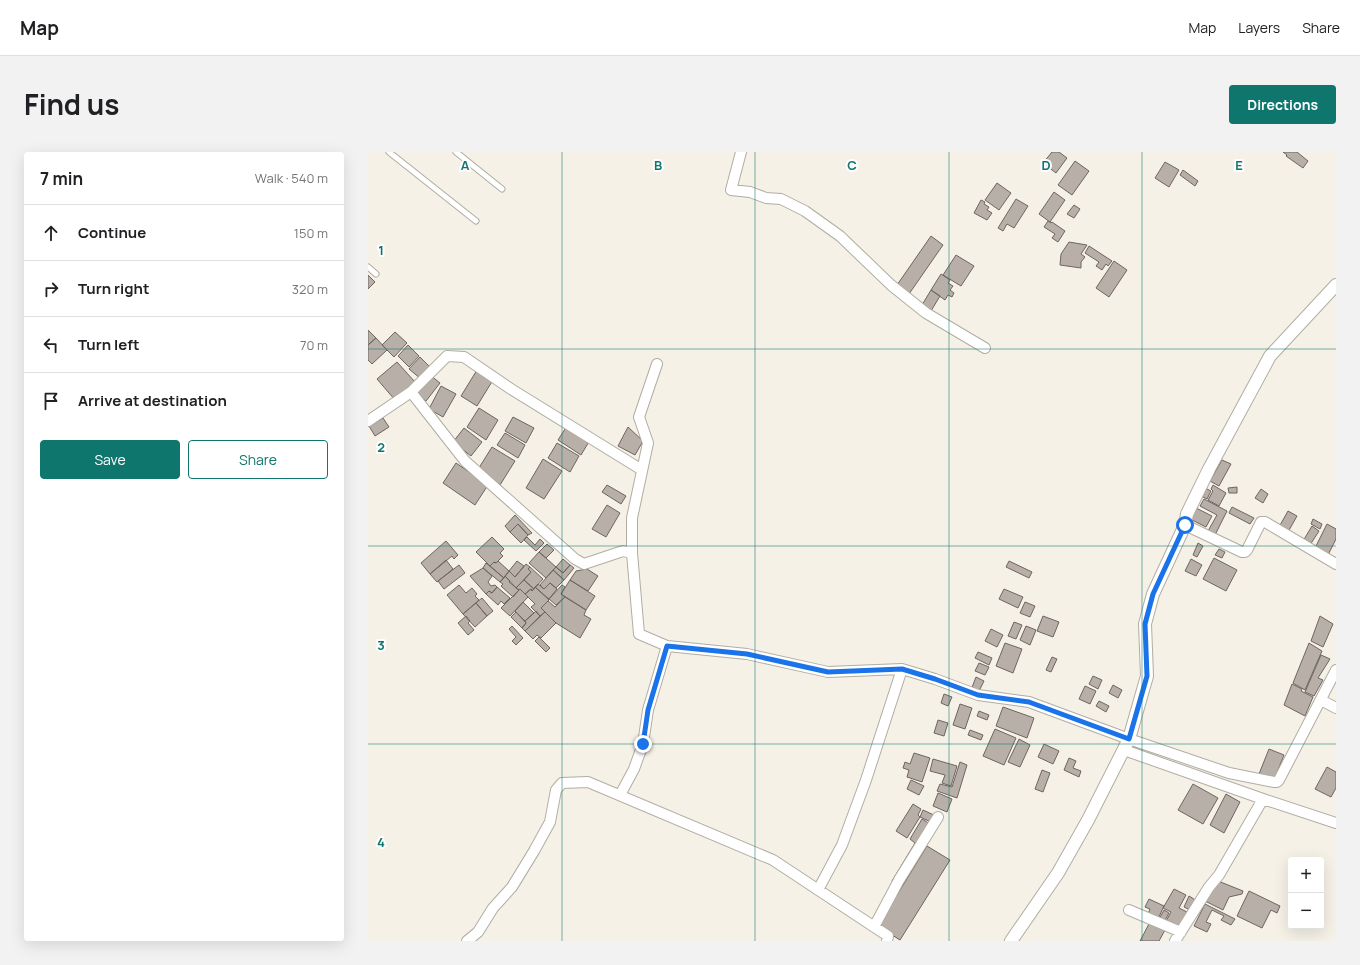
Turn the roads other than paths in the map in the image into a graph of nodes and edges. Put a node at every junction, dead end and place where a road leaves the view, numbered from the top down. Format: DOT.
graph roads {
  1 [pos="389,152"];
  2 [pos="456,152"];
  3 [pos="741,152"];
  4 [pos="502,189"];
  5 [pos="476,221"];
  6 [pos="368,267"];
  7 [pos="376,274"];
  8 [pos="1336,285"];
  9 [pos="985,348"];
  10 [pos="657,364"];
  11 [pos="411,392"];
  12 [pos="368,421"];
  13 [pos="642,470"];
  14 [pos="1185,525"];
  15 [pos="632,553"];
  16 [pos="1336,564"];
  17 [pos="667,646"];
  18 [pos="902,669"];
  19 [pos="1336,670"];
  20 [pos="1321,700"];
  21 [pos="1336,708"];
  22 [pos="1127,745"];
  23 [pos="620,795"];
  24 [pos="1263,799"];
  25 [pos="938,817"];
  26 [pos="1336,823"];
  27 [pos="818,890"];
  28 [pos="1129,910"];
  29 [pos="874,927"];
  30 [pos="1181,932"];
  31 [pos="467,941"];
  32 [pos="887,941"];
  33 [pos="1011,941"];
  34 [pos="1175,941"];
  1 -- 5 [label="lane"];
  2 -- 4 [label="lane"];
  3 -- 9 [label="street"];
  6 -- 7 [label="lane"];
  8 -- 14 [label="street"];
  10 -- 13 [label="street"];
  11 -- 12 [label="street"];
  11 -- 13 [label="street"];
  11 -- 15 [label="street"];
  13 -- 15 [label="street"];
  14 -- 16 [label="street"];
  14 -- 22 [label="street"];
  15 -- 17 [label="street"];
  17 -- 18 [label="street"];
  17 -- 23 [label="street"];
  18 -- 22 [label="street"];
  18 -- 27 [label="street"];
  19 -- 20 [label="street"];
  20 -- 21 [label="street"];
  20 -- 22 [label="street"];
  22 -- 24 [label="street"];
  22 -- 33 [label="street"];
  23 -- 27 [label="street"];
  23 -- 31 [label="street"];
  24 -- 26 [label="street"];
  24 -- 30 [label="street"];
  25 -- 29 [label="street"];
  27 -- 29 [label="street"];
  28 -- 30 [label="street"];
  29 -- 32 [label="street"];
  30 -- 34 [label="street"];
}
